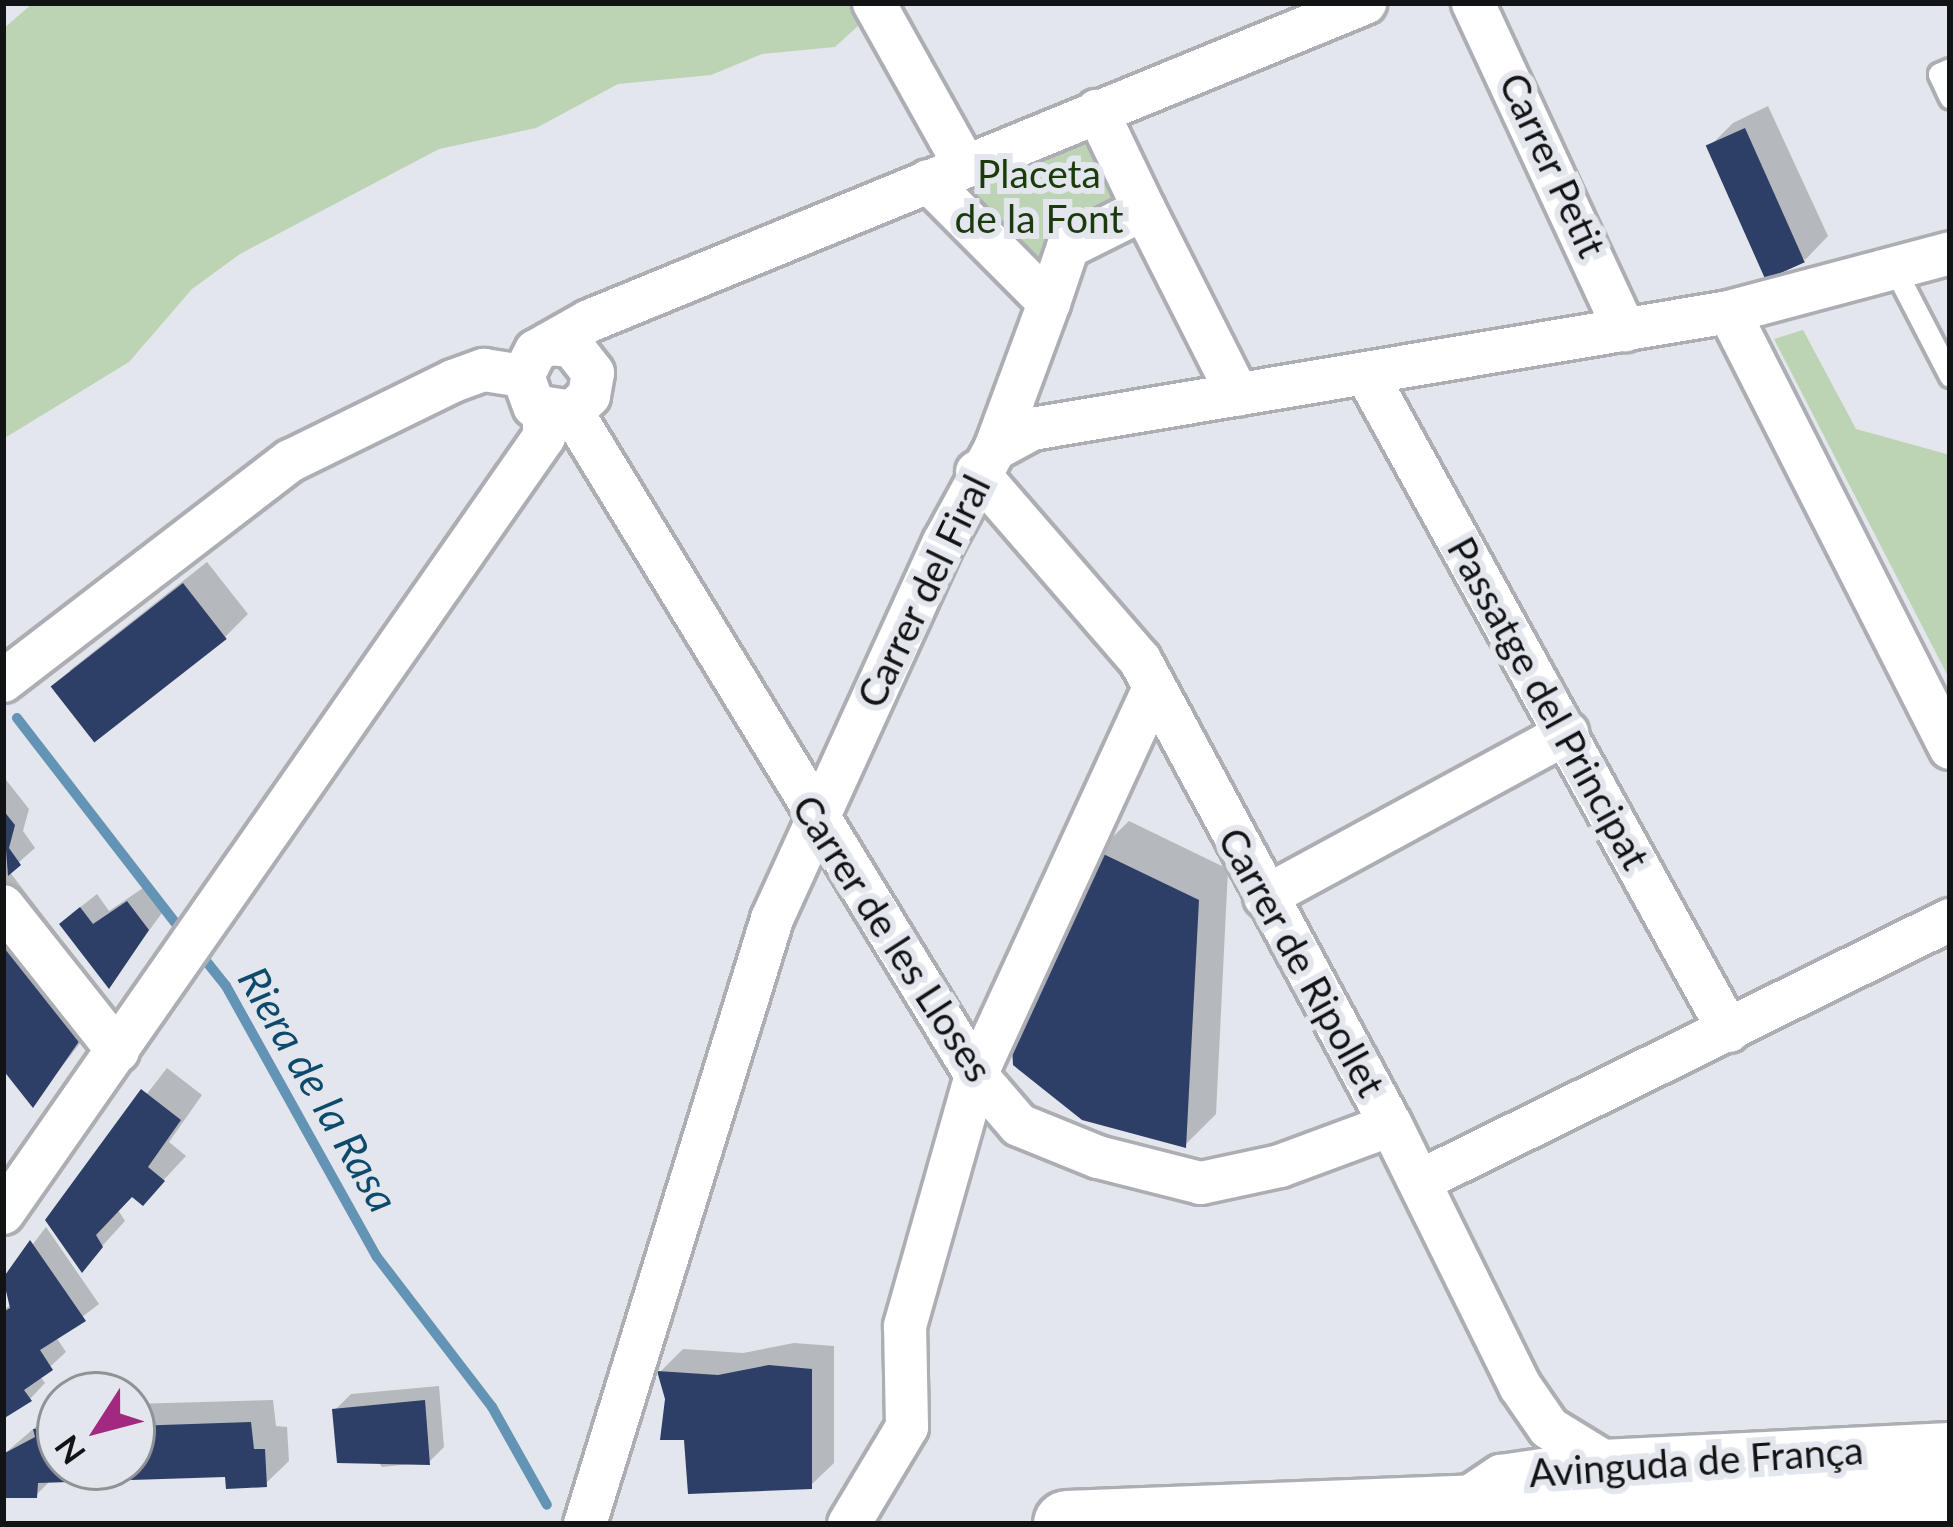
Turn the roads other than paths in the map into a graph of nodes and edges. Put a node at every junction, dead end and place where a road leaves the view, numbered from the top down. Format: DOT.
graph roads {
  1 [pos="874,3"];
  2 [pos="1365,3"];
  3 [pos="1473,3"];
  4 [pos="1950,69"];
  5 [pos="1950,98"];
  6 [pos="1097,111"];
  7 [pos="946,172"];
  8 [pos="1144,208"];
  9 [pos="1950,253"];
  10 [pos="1892,266"];
  11 [pos="1049,303"];
  12 [pos="1729,312"];
  13 [pos="1625,330"];
  14 [pos="1368,376"];
  15 [pos="1950,376"];
  16 [pos="547,386"];
  17 [pos="1238,395"];
  18 [pos="986,460"];
  19 [pos="3,681"];
  20 [pos="1154,688"];
  21 [pos="1567,733"];
  22 [pos="1950,748"];
  23 [pos="815,817"];
  24 [pos="1265,897"];
  25 [pos="3,906"];
  26 [pos="1950,920"];
  27 [pos="1729,1031"];
  28 [pos="118,1051"];
  29 [pos="976,1075"];
  30 [pos="1391,1125"];
  31 [pos="1420,1181"];
  32 [pos="3,1213"];
  33 [pos="1950,1444"];
  34 [pos="1603,1461"];
  35 [pos="1950,1490"];
  36 [pos="1453,1509"];
  37 [pos="585,1524"];
  38 [pos="848,1524"];
  39 [pos="1067,1524"];
  1 -- 7 [label="street"];
  2 -- 6 [label="street"];
  3 -- 13 [label="street, Carrer Petit"];
  4 -- 5 [label="lane"];
  6 -- 7 [label="street"];
  6 -- 8 [label="street"];
  7 -- 11 [label="street"];
  7 -- 16 [label="street"];
  8 -- 11 [label="street"];
  8 -- 17 [label="street"];
  9 -- 10 [label="street, Carrer del Firal"];
  10 -- 12 [label="street, Carrer del Firal"];
  10 -- 15 [label="lane"];
  11 -- 18 [label="street"];
  12 -- 13 [label="street, Carrer del Firal"];
  12 -- 22 [label="street"];
  13 -- 14 [label="street, Carrer del Firal"];
  14 -- 17 [label="street, Carrer del Firal"];
  14 -- 21 [label="street, Passatge del Principat"];
  16 -- 19 [label="street"];
  16 -- 23 [label="street, Carrer de les Lloses"];
  16 -- 28 [label="street"];
  17 -- 18 [label="street, Carrer del Firal"];
  18 -- 20 [label="street, Carrer de Ripollet"];
  18 -- 23 [label="street, Carrer del Firal"];
  20 -- 24 [label="street, Carrer de Ripollet"];
  20 -- 29 [label="street"];
  21 -- 24 [label="street"];
  21 -- 27 [label="street, Passatge del Principat"];
  23 -- 29 [label="street, Carrer de les Lloses"];
  23 -- 37 [label="street, Carrer del Firal"];
  24 -- 30 [label="street, Carrer de Ripollet"];
  25 -- 28 [label="street"];
  26 -- 27 [label="street"];
  27 -- 31 [label="street"];
  28 -- 32 [label="street"];
  29 -- 30 [label="street, Carrer de les Lloses"];
  29 -- 38 [label="street"];
  30 -- 31 [label="street, Carrer de Ripollet"];
  31 -- 34 [label="street, Carrer de Ripollet"];
  33 -- 34 [label="street, Avinguda de França"];
  34 -- 36 [label="street, Avinguda de França"];
  35 -- 36 [label="main road, Avinguda de França"];
  36 -- 39 [label="main road, Avinguda de França"];
}
